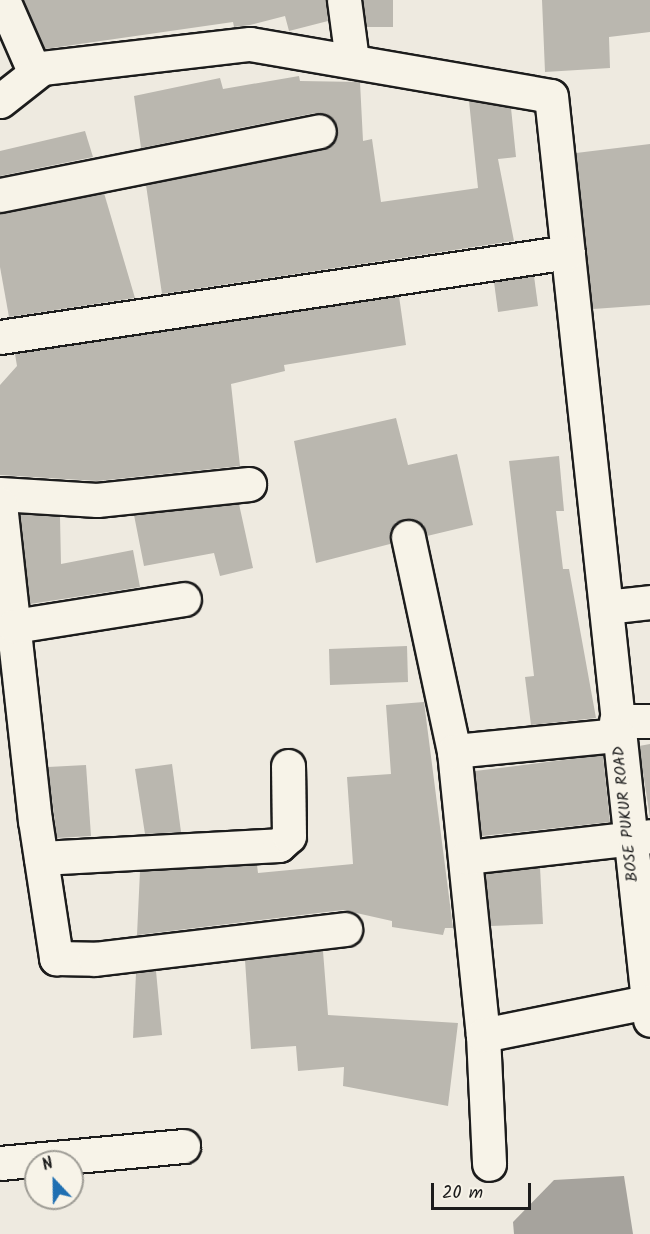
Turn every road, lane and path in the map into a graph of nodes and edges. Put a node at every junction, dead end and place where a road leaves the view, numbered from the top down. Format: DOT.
graph roads {
  1 [pos="3,0"];
  2 [pos="344,0"];
  3 [pos="352,60"];
  4 [pos="34,71"];
  5 [pos="0,101"];
  6 [pos="319,131"];
  7 [pos="0,195"];
  8 [pos="568,252"];
  9 [pos="0,325"];
  10 [pos="0,336"];
  11 [pos="249,484"];
  12 [pos="0,494"];
  13 [pos="0,504"];
  14 [pos="408,537"];
  15 [pos="184,599"];
  16 [pos="650,602"];
  17 [pos="606,607"];
  18 [pos="10,635"];
  19 [pos="650,721"];
  20 [pos="617,728"];
  21 [pos="13,743"];
  22 [pos="454,751"];
  23 [pos="288,766"];
  24 [pos="639,837"];
  25 [pos="467,857"];
  26 [pos="41,858"];
  27 [pos="345,929"];
  28 [pos="649,1011"];
  29 [pos="483,1035"];
  30 [pos="183,1146"];
  31 [pos="0,1163"];
  32 [pos="489,1164"];
  1 -- 4 [label="street"];
  2 -- 3 [label="street"];
  3 -- 4 [label="street"];
  3 -- 8 [label="street, BOSE PUKUR ROAD"];
  4 -- 5 [label="street"];
  6 -- 7 [label="street"];
  8 -- 10 [label="street"];
  8 -- 17 [label="street, BOSE PUKUR ROAD"];
  9 -- 10 [label="street"];
  11 -- 12 [label="street"];
  13 -- 18 [label="street"];
  14 -- 22 [label="street"];
  15 -- 18 [label="street"];
  16 -- 17 [label="street"];
  17 -- 20 [label="street, BOSE PUKUR ROAD"];
  18 -- 21 [label="street"];
  19 -- 20 [label="street"];
  20 -- 22 [label="street"];
  20 -- 24 [label="street, BOSE PUKUR ROAD"];
  21 -- 26 [label="street"];
  22 -- 25 [label="street"];
  23 -- 26 [label="street"];
  24 -- 25 [label="street"];
  24 -- 28 [label="street, BOSE PUKUR ROAD"];
  25 -- 29 [label="street"];
  26 -- 27 [label="street"];
  28 -- 29 [label="street"];
  29 -- 32 [label="street"];
  30 -- 31 [label="street"];
}
